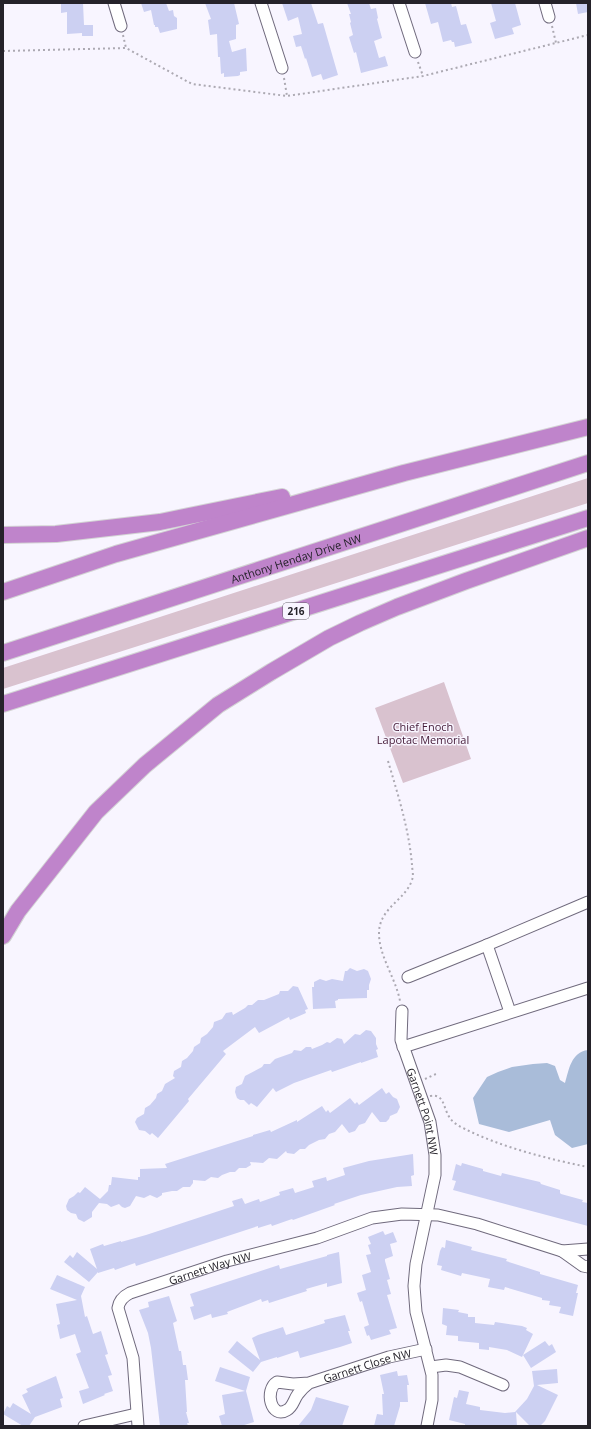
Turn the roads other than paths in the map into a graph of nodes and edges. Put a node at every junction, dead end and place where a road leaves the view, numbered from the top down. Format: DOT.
graph roads {
  1 [pos="114,3"];
  2 [pos="261,3"];
  3 [pos="399,3"];
  4 [pos="545,3"];
  5 [pos="549,17"];
  6 [pos="121,26"];
  7 [pos="415,52"];
  8 [pos="282,68"];
  9 [pos="588,427"];
  10 [pos="588,463"];
  11 [pos="404,473"];
  12 [pos="588,518"];
  13 [pos="3,535"];
  14 [pos="588,538"];
  15 [pos="3,592"];
  16 [pos="3,653"];
  17 [pos="3,704"];
  18 [pos="588,902"];
  19 [pos="3,936"];
  20 [pos="487,945"];
  21 [pos="408,977"];
  22 [pos="588,988"];
  23 [pos="402,1010"];
  24 [pos="510,1012"];
  25 [pos="403,1047"];
  26 [pos="426,1214"];
  27 [pos="588,1249"];
  28 [pos="562,1251"];
  29 [pos="588,1267"];
  30 [pos="426,1349"];
  31 [pos="430,1367"];
  32 [pos="308,1382"];
  33 [pos="503,1385"];
  34 [pos="136,1414"];
  35 [pos="84,1426"];
  36 [pos="138,1426"];
  37 [pos="427,1426"];
  1 -- 6 [label="street"];
  2 -- 8 [label="street"];
  3 -- 7 [label="street"];
  4 -- 5 [label="street"];
  9 -- 11 [label="highway"];
  10 -- 16 [label="highway, Anthony Henday Drive NW"];
  11 -- 13 [label="highway"];
  11 -- 15 [label="highway"];
  12 -- 17 [label="highway, 216"];
  14 -- 19 [label="highway"];
  18 -- 20 [label="street"];
  20 -- 21 [label="street"];
  20 -- 24 [label="street"];
  22 -- 24 [label="street"];
  23 -- 25 [label="street, Garnett Point NW"];
  24 -- 25 [label="street"];
  25 -- 26 [label="street, Garnett Point NW"];
  26 -- 28 [label="street, Garnett Way NW"];
  26 -- 30 [label="street"];
  26 -- 34 [label="street, Garnett Way NW"];
  27 -- 28 [label="street, Garnett Way NW"];
  28 -- 29 [label="street, Garnett Way NW"];
  30 -- 31 [label="street"];
  30 -- 32 [label="street, Garnett Close NW"];
  31 -- 33 [label="street"];
  31 -- 37 [label="street"];
  34 -- 35 [label="street"];
  34 -- 36 [label="street, Garnett Way NW"];
}
